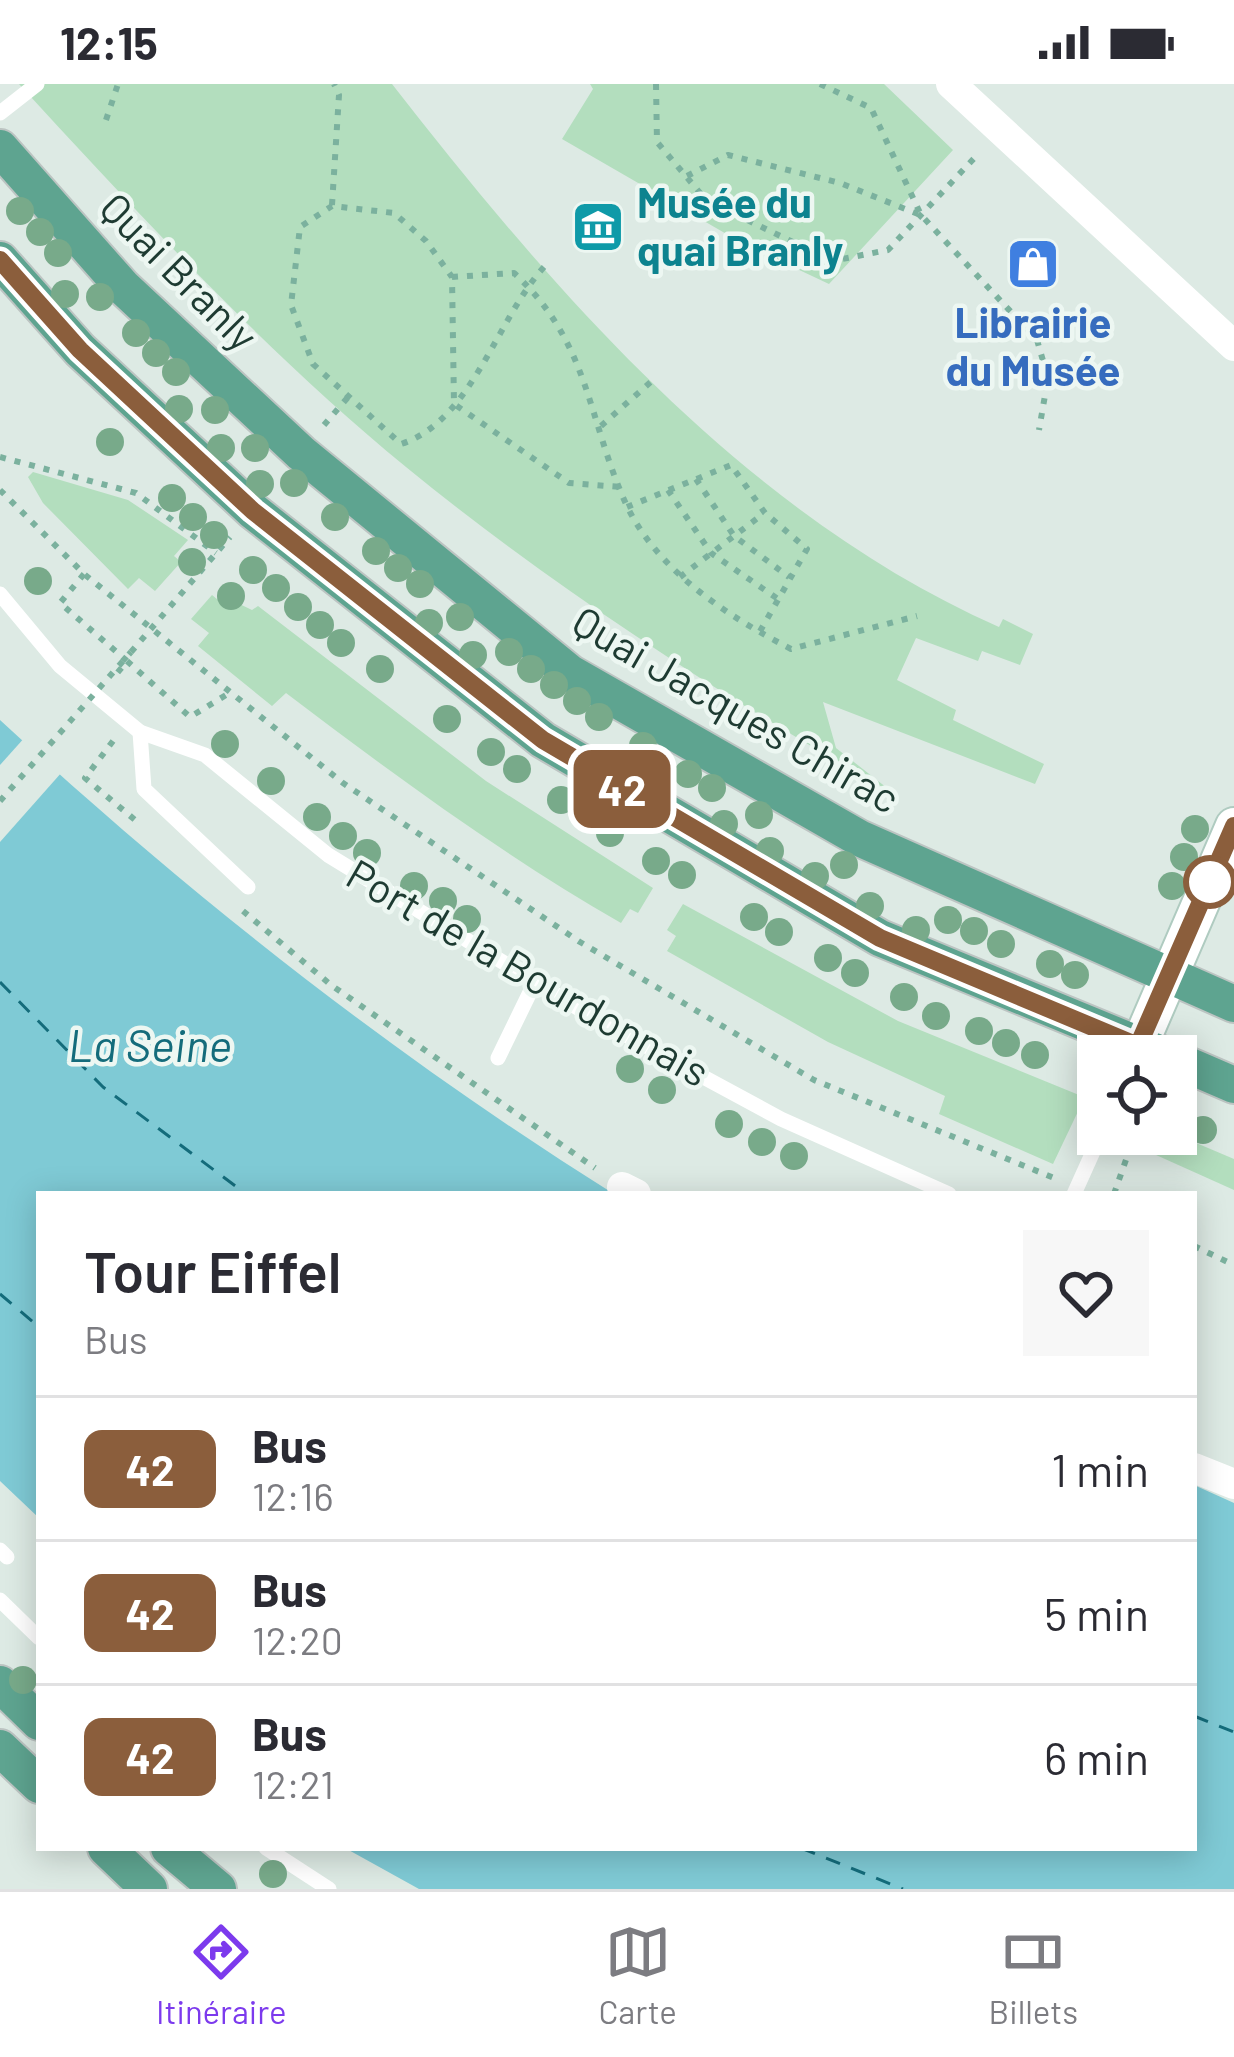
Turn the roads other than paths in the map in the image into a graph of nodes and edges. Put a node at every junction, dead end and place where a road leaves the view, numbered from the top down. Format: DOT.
graph roads {
  1 [pos="37,84"];
  2 [pos="951,84"];
  3 [pos="0,113"];
  4 [pos="0,148"];
  5 [pos="0,260"];
  6 [pos="1234,346"];
  7 [pos="311,441"];
  8 [pos="0,594"];
  9 [pos="134,727"];
  10 [pos="1234,826"];
  11 [pos="248,887"];
  12 [pos="1168,977"];
  13 [pos="535,984"];
  14 [pos="1234,1004"];
  15 [pos="1104,1035"];
  16 [pos="1151,1035"];
  17 [pos="498,1058"];
  18 [pos="1197,1069"];
  19 [pos="1234,1084"];
  20 [pos="1092,1155"];
  21 [pos="942,1191"];
  22 [pos="1075,1191"];
  23 [pos="1197,1469"];
  24 [pos="1234,1484"];
  25 [pos="0,1600"];
  26 [pos="36,1635"];
  27 [pos="0,1684"];
  28 [pos="36,1719"];
  29 [pos="0,1748"];
  30 [pos="36,1782"];
  31 [pos="109,1851"];
  32 [pos="173,1851"];
  33 [pos="271,1851"];
  34 [pos="149,1889"];
  35 [pos="218,1889"];
  36 [pos="329,1889"];
  1 -- 3 [label="lane"];
  2 -- 6 [label="street"];
  4 -- 7 [label="main road, Quai Branly"];
  5 -- 15 [label="main road"];
  7 -- 12 [label="main road, Quai Jacques Chirac"];
  8 -- 9 [label="lane, Port de la Bourdonnais"];
  9 -- 11 [label="lane"];
  9 -- 13 [label="lane, Port de la Bourdonnais"];
  10 -- 12 [label="main road"];
  12 -- 14 [label="main road, Quai Jacques Chirac"];
  12 -- 16 [label="main road"];
  13 -- 17 [label="lane"];
  13 -- 21 [label="lane, Port de la Bourdonnais"];
  18 -- 19 [label="main road"];
  20 -- 22 [label="lane"];
  23 -- 24 [label="street"];
  25 -- 26 [label="lane"];
  27 -- 28 [label="main road"];
  29 -- 30 [label="main road"];
  31 -- 34 [label="main road"];
  32 -- 35 [label="main road"];
  33 -- 36 [label="lane"];
}
